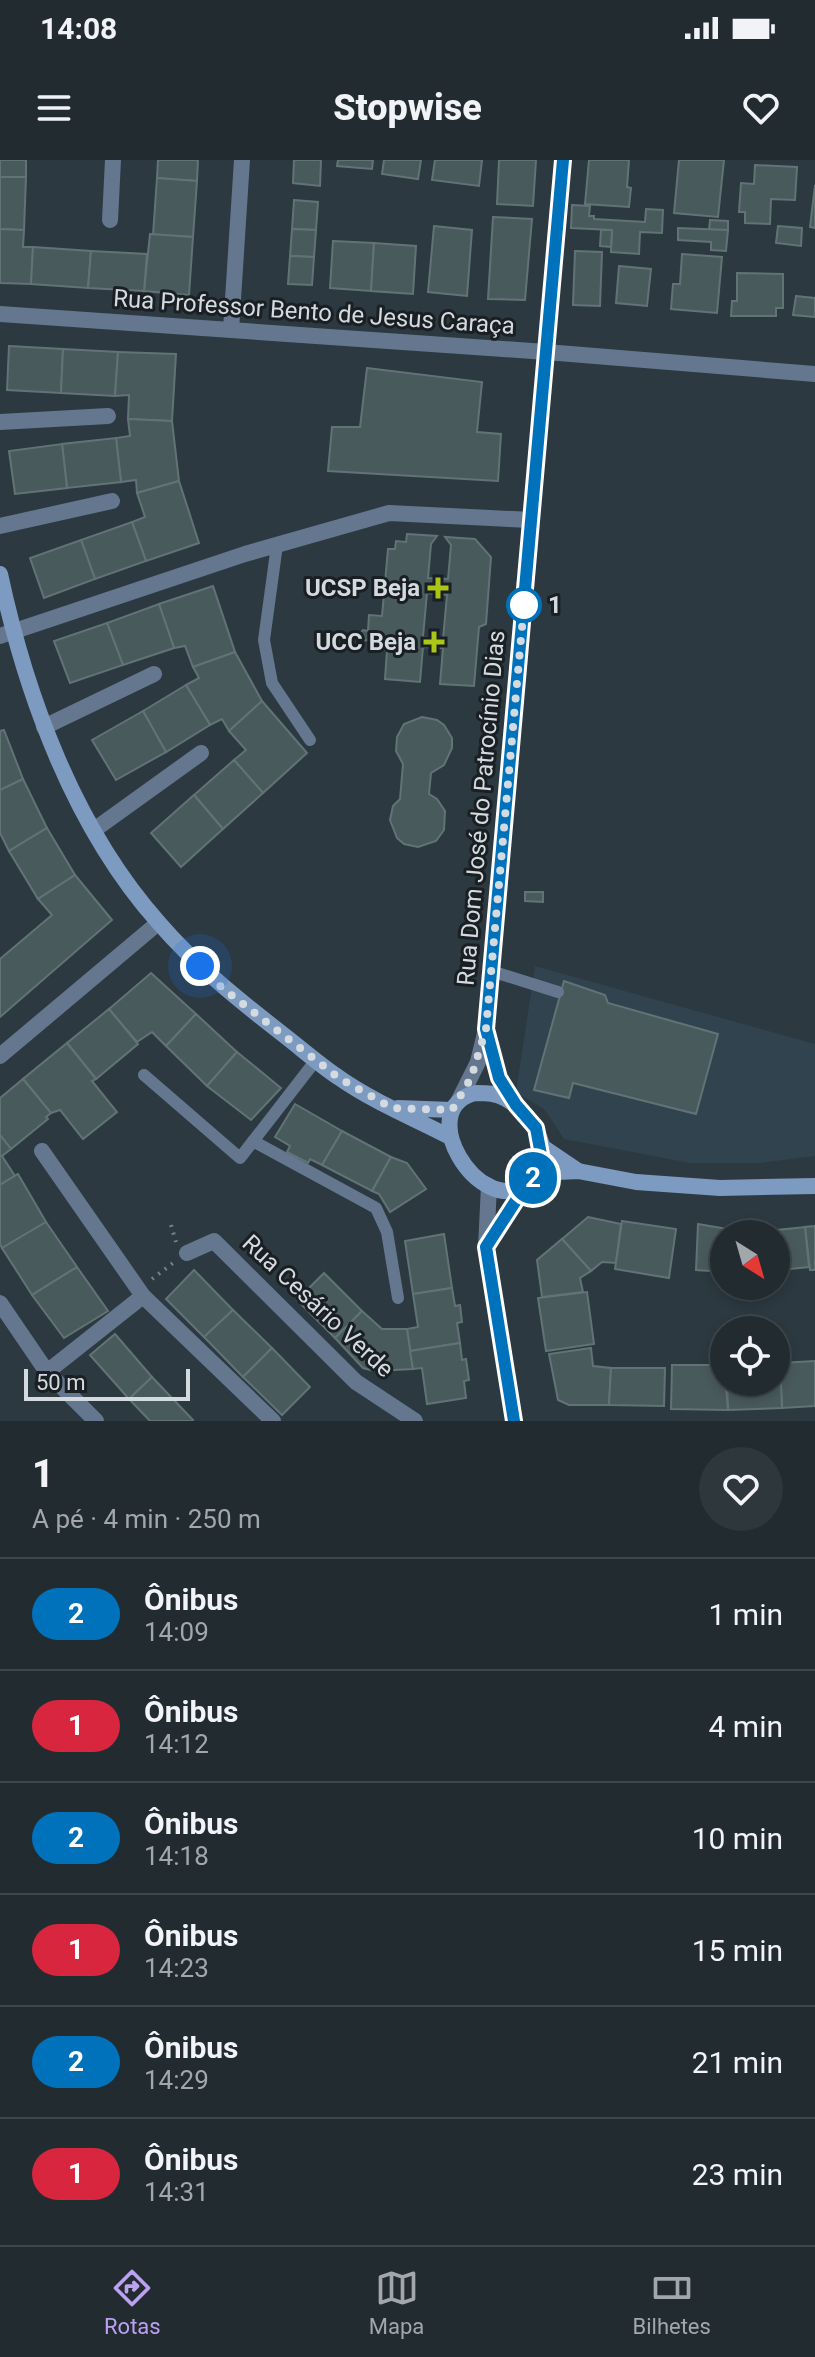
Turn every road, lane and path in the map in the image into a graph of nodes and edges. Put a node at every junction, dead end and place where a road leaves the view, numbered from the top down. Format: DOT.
graph roads {
  1 [pos="113,160"];
  2 [pos="242,160"];
  3 [pos="563,160"];
  4 [pos="110,220"];
  5 [pos="0,314"];
  6 [pos="231,330"];
  7 [pos="546,352"];
  8 [pos="815,374"];
  9 [pos="108,416"];
  10 [pos="0,422"];
  11 [pos="112,501"];
  12 [pos="531,520"];
  13 [pos="0,526"];
  14 [pos="277,545"];
  15 [pos="0,574"];
  16 [pos="6,634"];
  17 [pos="154,674"];
  18 [pos="44,727"];
  19 [pos="310,740"];
  20 [pos="201,753"];
  21 [pos="94,830"];
  22 [pos="158,923"];
  23 [pos="491,971"];
  24 [pos="558,992"];
  25 [pos="486,1029"];
  26 [pos="0,1056"];
  27 [pos="316,1060"];
  28 [pos="144,1075"];
  29 [pos="456,1105"];
  30 [pos="516,1105"];
  31 [pos="392,1108"];
  32 [pos="450,1137"];
  33 [pos="253,1141"];
  34 [pos="541,1146"];
  35 [pos="42,1151"];
  36 [pos="578,1171"];
  37 [pos="532,1179"];
  38 [pos="489,1186"];
  39 [pos="815,1186"];
  40 [pos="171,1225"];
  41 [pos="486,1247"];
  42 [pos="187,1253"];
  43 [pos="143,1296"];
  44 [pos="398,1298"];
  45 [pos="0,1303"];
  46 [pos="47,1372"];
  47 [pos="96,1421"];
  48 [pos="273,1421"];
  49 [pos="415,1421"];
  50 [pos="514,1421"];
  1 -- 4 [label="street"];
  2 -- 6 [label="street"];
  3 -- 7 [label="street, Rua Dom José do Patrocínio Dias"];
  5 -- 6 [label="street, Rua Professor Bento de Jesus Caraça"];
  6 -- 7 [label="street, Rua Professor Bento de Jesus Caraça"];
  7 -- 8 [label="street, Rua Professor Bento de Jesus Caraça"];
  7 -- 12 [label="street, Rua Dom José do Patrocínio Dias"];
  9 -- 10 [label="street"];
  11 -- 13 [label="street"];
  12 -- 14 [label="street"];
  12 -- 23 [label="street, Rua Dom José do Patrocínio Dias"];
  14 -- 16 [label="street"];
  14 -- 19 [label="lane"];
  15 -- 16 [label="main road"];
  16 -- 18 [label="main road"];
  17 -- 18 [label="street"];
  18 -- 21 [label="main road"];
  20 -- 21 [label="street"];
  21 -- 22 [label="main road"];
  22 -- 26 [label="street"];
  22 -- 27 [label="main road"];
  23 -- 24 [label="lane"];
  23 -- 25 [label="street, Rua Dom José do Patrocínio Dias"];
  25 -- 29 [label="street, Rua Dom José do Patrocínio Dias"];
  25 -- 30 [label="street, Rua Dom José do Patrocínio Dias"];
  27 -- 31 [label="main road"];
  27 -- 33 [label="lane"];
  28 -- 33 [label="lane"];
  29 -- 30 [label="main road"];
  29 -- 31 [label="main road"];
  29 -- 32 [label="main road"];
  30 -- 34 [label="main road"];
  31 -- 32 [label="main road"];
  32 -- 38 [label="main road"];
  33 -- 44 [label="lane"];
  34 -- 36 [label="main road"];
  34 -- 37 [label="main road"];
  35 -- 43 [label="street"];
  36 -- 37 [label="main road"];
  36 -- 39 [label="main road"];
  37 -- 38 [label="main road"];
  37 -- 41 [label="street"];
  38 -- 41 [label="street"];
  40 -- 42 [label="path"];
  41 -- 50 [label="street"];
  42 -- 43 [label="path"];
  42 -- 49 [label="street, Rua Cesário Verde"];
  43 -- 46 [label="street"];
  43 -- 48 [label="street"];
  45 -- 46 [label="street"];
  46 -- 47 [label="street"];
}
